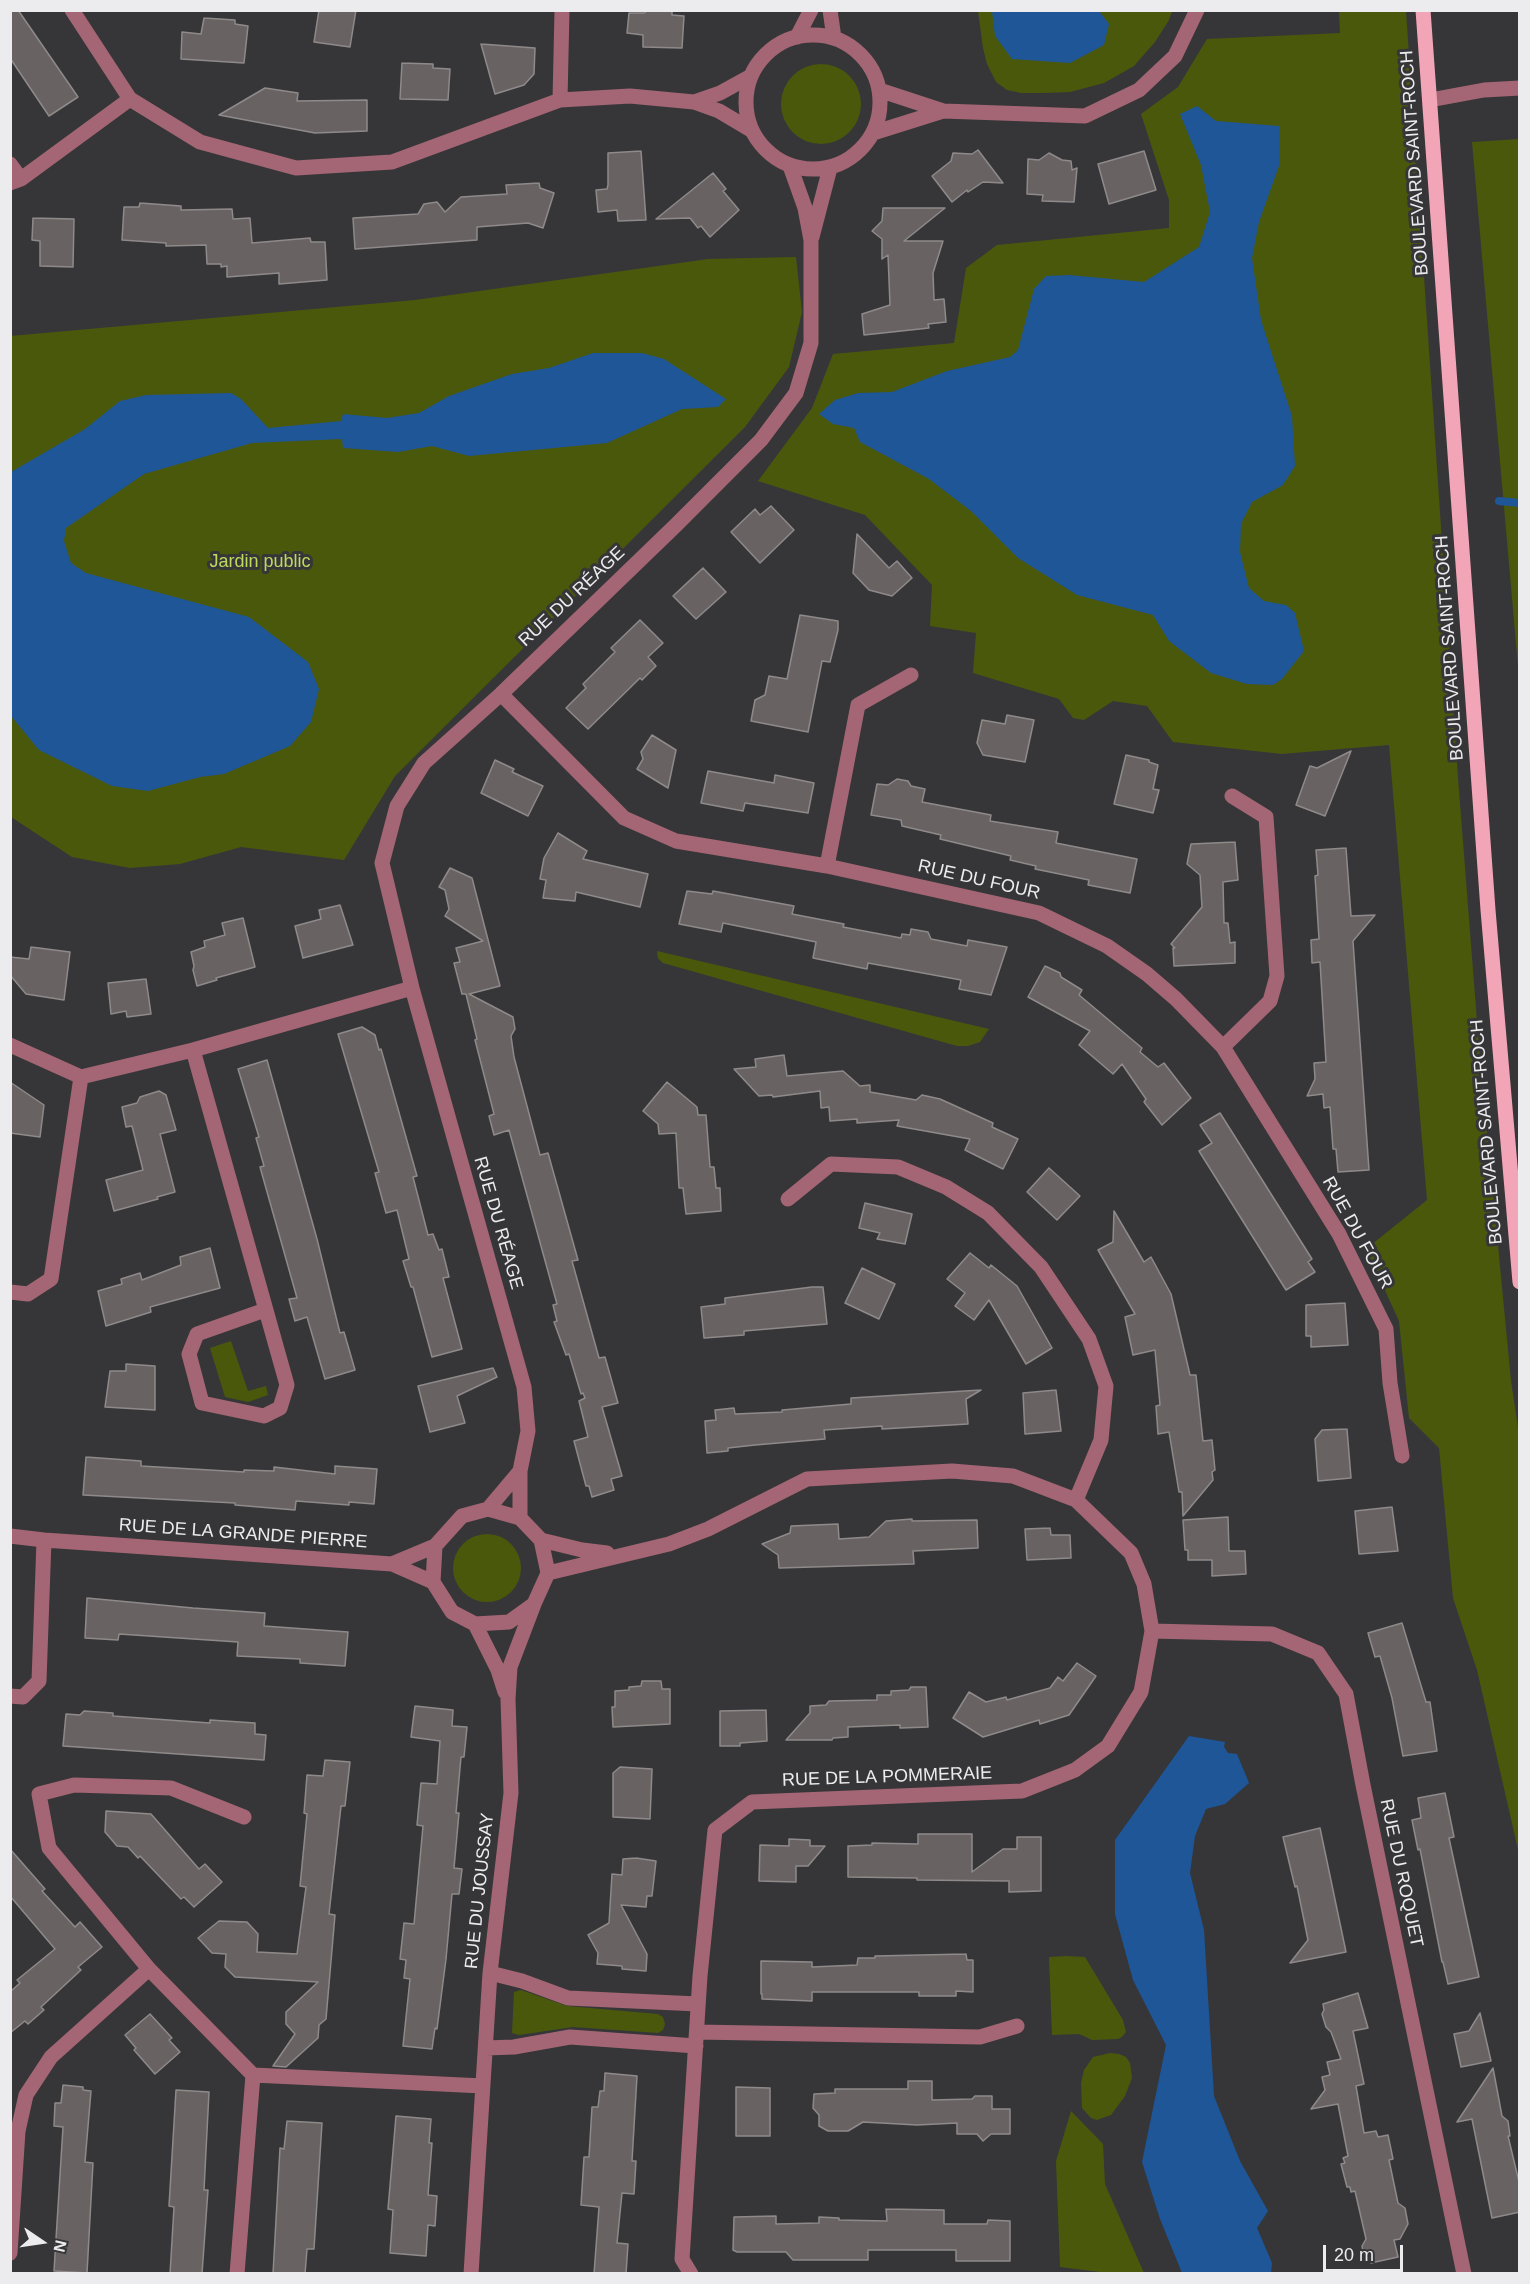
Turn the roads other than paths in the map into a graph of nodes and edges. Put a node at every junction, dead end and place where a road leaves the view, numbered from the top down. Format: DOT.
graph roads {
  1 [pos="72,10"];
  2 [pos="562,10"];
  3 [pos="811,10"];
  4 [pos="830,10"];
  5 [pos="1197,10"];
  6 [pos="1424,10"];
  7 [pos="797,37"];
  8 [pos="834,38"];
  9 [pos="751,76"];
  10 [pos="1520,88"];
  11 [pos="879,90"];
  12 [pos="130,99"];
  13 [pos="560,100"];
  14 [pos="1430,100"];
  15 [pos="694,102"];
  16 [pos="943,111"];
  17 [pos="751,130"];
  18 [pos="873,133"];
  19 [pos="10,164"];
  20 [pos="790,166"];
  21 [pos="830,168"];
  22 [pos="16,181"];
  23 [pos="811,240"];
  24 [pos="911,675"];
  25 [pos="501,694"];
  26 [pos="1232,795"];
  27 [pos="827,866"];
  28 [pos="412,988"];
  29 [pos="10,1045"];
  30 [pos="1223,1047"];
  31 [pos="193,1050"];
  32 [pos="81,1077"];
  33 [pos="788,1198"];
  34 [pos="1520,1282"];
  35 [pos="10,1292"];
  36 [pos="265,1310"];
  37 [pos="1402,1456"];
  38 [pos="520,1471"];
  39 [pos="1076,1500"];
  40 [pos="488,1509"];
  41 [pos="520,1518"];
  42 [pos="10,1536"];
  43 [pos="44,1540"];
  44 [pos="541,1540"];
  45 [pos="435,1546"];
  46 [pos="619,1555"];
  47 [pos="392,1564"];
  48 [pos="548,1573"];
  49 [pos="433,1582"];
  50 [pos="534,1604"];
  51 [pos="475,1624"];
  52 [pos="1152,1631"];
  53 [pos="10,1696"];
  54 [pos="508,1699"];
  55 [pos="244,1817"];
  56 [pos="149,1969"];
  57 [pos="490,1973"];
  58 [pos="698,2004"];
  59 [pos="1017,2026"];
  60 [pos="696,2039"];
  61 [pos="486,2048"];
  62 [pos="253,2075"];
  63 [pos="483,2086"];
  64 [pos="10,2253"];
  65 [pos="237,2274"];
  66 [pos="471,2274"];
  67 [pos="690,2274"];
  68 [pos="1464,2274"];
  1 -- 12 [label="street"];
  2 -- 13 [label="street"];
  3 -- 7 [label="street"];
  4 -- 8 [label="street"];
  5 -- 16 [label="street"];
  6 -- 14 [label="main road, BOULEVARD SAINT-ROCH"];
  7 -- 8 [label="street"];
  7 -- 9 [label="street"];
  8 -- 11 [label="street"];
  9 -- 15 [label="street"];
  9 -- 17 [label="street"];
  10 -- 14 [label="street"];
  11 -- 16 [label="street"];
  11 -- 18 [label="street"];
  12 -- 13 [label="street"];
  12 -- 22 [label="street"];
  13 -- 15 [label="street"];
  14 -- 34 [label="main road, BOULEVARD SAINT-ROCH"];
  15 -- 17 [label="street"];
  16 -- 18 [label="street"];
  17 -- 20 [label="street"];
  18 -- 21 [label="street"];
  19 -- 22 [label="street"];
  20 -- 21 [label="street"];
  20 -- 23 [label="street"];
  21 -- 23 [label="street"];
  23 -- 25 [label="street, RUE DU RÉAGE"];
  24 -- 27 [label="street"];
  25 -- 27 [label="street, RUE DU FOUR"];
  25 -- 28 [label="street, RUE DU RÉAGE"];
  26 -- 30 [label="street"];
  27 -- 30 [label="street, RUE DU FOUR"];
  28 -- 31 [label="street"];
  28 -- 38 [label="street, RUE DU RÉAGE"];
  29 -- 32 [label="street"];
  30 -- 37 [label="street, RUE DU FOUR"];
  31 -- 32 [label="street"];
  31 -- 36 [label="street"];
  32 -- 35 [label="street"];
  33 -- 39 [label="street"];
  36 -- 36 [label="street"];
  38 -- 40 [label="street"];
  38 -- 41 [label="street, RUE DU RÉAGE"];
  39 -- 46 [label="street"];
  39 -- 52 [label="street, RUE DE LA POMMERAIE"];
  40 -- 41 [label="street"];
  40 -- 45 [label="street"];
  41 -- 44 [label="street"];
  42 -- 43 [label="street, RUE DE LA GRANDE PIERRE"];
  43 -- 47 [label="street, RUE DE LA GRANDE PIERRE"];
  43 -- 53 [label="street"];
  44 -- 46 [label="street"];
  44 -- 48 [label="street"];
  45 -- 47 [label="street, RUE DE LA GRANDE PIERRE"];
  45 -- 49 [label="street"];
  46 -- 48 [label="street"];
  47 -- 49 [label="street"];
  48 -- 50 [label="street"];
  49 -- 51 [label="street"];
  50 -- 51 [label="street"];
  50 -- 54 [label="street, RUE DU JOUSSAY"];
  51 -- 54 [label="street, RUE DU JOUSSAY"];
  52 -- 58 [label="street, RUE DE LA POMMERAIE"];
  52 -- 68 [label="street, RUE DU ROQUET"];
  54 -- 57 [label="street, RUE DU JOUSSAY"];
  55 -- 56 [label="street"];
  56 -- 62 [label="street"];
  56 -- 64 [label="street"];
  57 -- 58 [label="street"];
  57 -- 61 [label="street, RUE DU JOUSSAY"];
  58 -- 60 [label="street, RUE DE LA POMMERAIE"];
  59 -- 60 [label="street"];
  60 -- 61 [label="street"];
  60 -- 67 [label="street, RUE DE LA POMMERAIE"];
  61 -- 63 [label="street, RUE DU JOUSSAY"];
  62 -- 63 [label="street"];
  62 -- 65 [label="street"];
  63 -- 66 [label="street, RUE DU JOUSSAY"];
}
